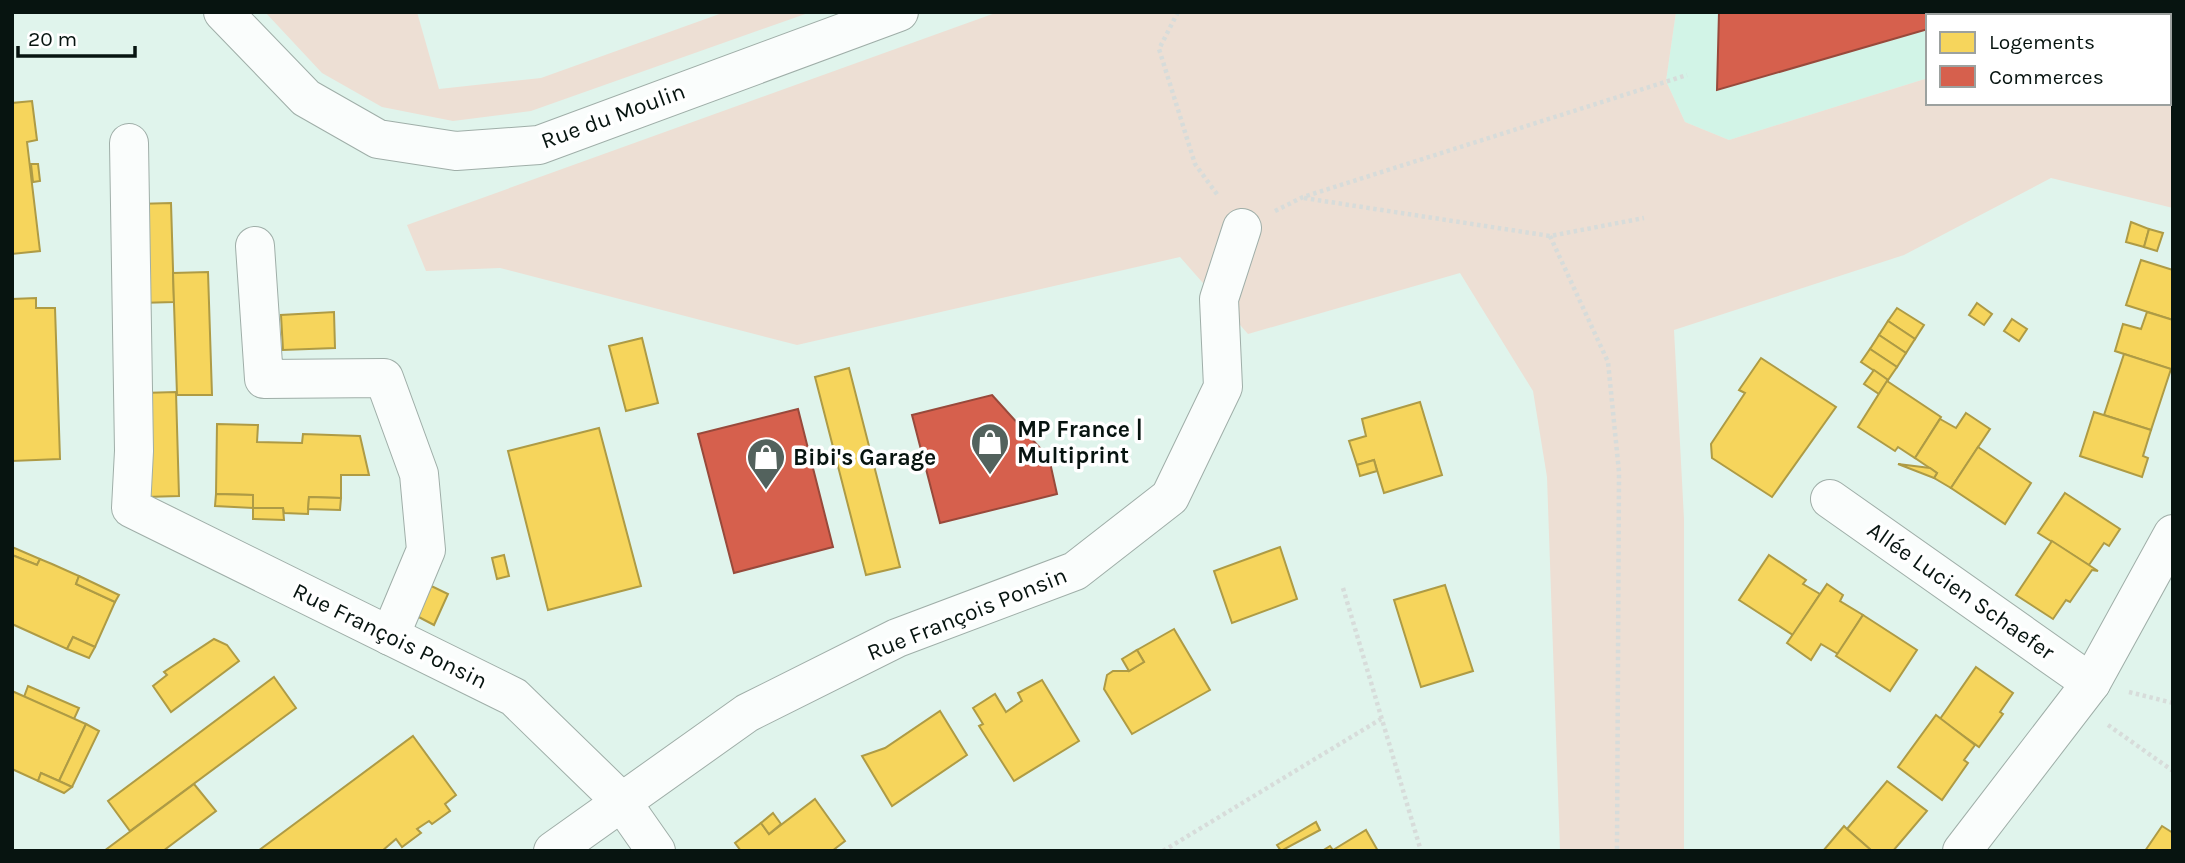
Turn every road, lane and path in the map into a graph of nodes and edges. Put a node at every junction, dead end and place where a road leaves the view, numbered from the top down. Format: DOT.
graph roads {
  1 [pos="899,12"];
  2 [pos="1178,12"];
  3 [pos="233,15"];
  4 [pos="1687,75"];
  5 [pos="129,143"];
  6 [pos="1644,218"];
  7 [pos="1242,228"];
  8 [pos="1550,236"];
  9 [pos="255,246"];
  10 [pos="1830,499"];
  11 [pos="2173,534"];
  12 [pos="1343,587"];
  13 [pos="390,636"];
  14 [pos="2091,683"];
  15 [pos="1381,719"];
  16 [pos="2101,719"];
  17 [pos="2173,771"];
  18 [pos="621,801"];
  19 [pos="553,851"];
  20 [pos="656,851"];
  21 [pos="1163,851"];
  22 [pos="1421,851"];
  23 [pos="1617,851"];
  24 [pos="1962,851"];
  1 -- 3 [label="street, Rue du Moulin"];
  2 -- 7 [label="path"];
  4 -- 8 [label="path"];
  5 -- 13 [label="street, Rue François Ponsin"];
  6 -- 8 [label="path"];
  7 -- 18 [label="street, Rue François Ponsin"];
  8 -- 23 [label="path"];
  9 -- 13 [label="street"];
  10 -- 14 [label="street, Allée Lucien Schaefer"];
  11 -- 14 [label="street"];
  12 -- 15 [label="path"];
  13 -- 18 [label="street, Rue François Ponsin"];
  14 -- 24 [label="street"];
  15 -- 21 [label="path"];
  15 -- 22 [label="path"];
  16 -- 17 [label="path"];
  18 -- 19 [label="street, Rue François Ponsin"];
  18 -- 20 [label="street, Rue François Ponsin"];
}
